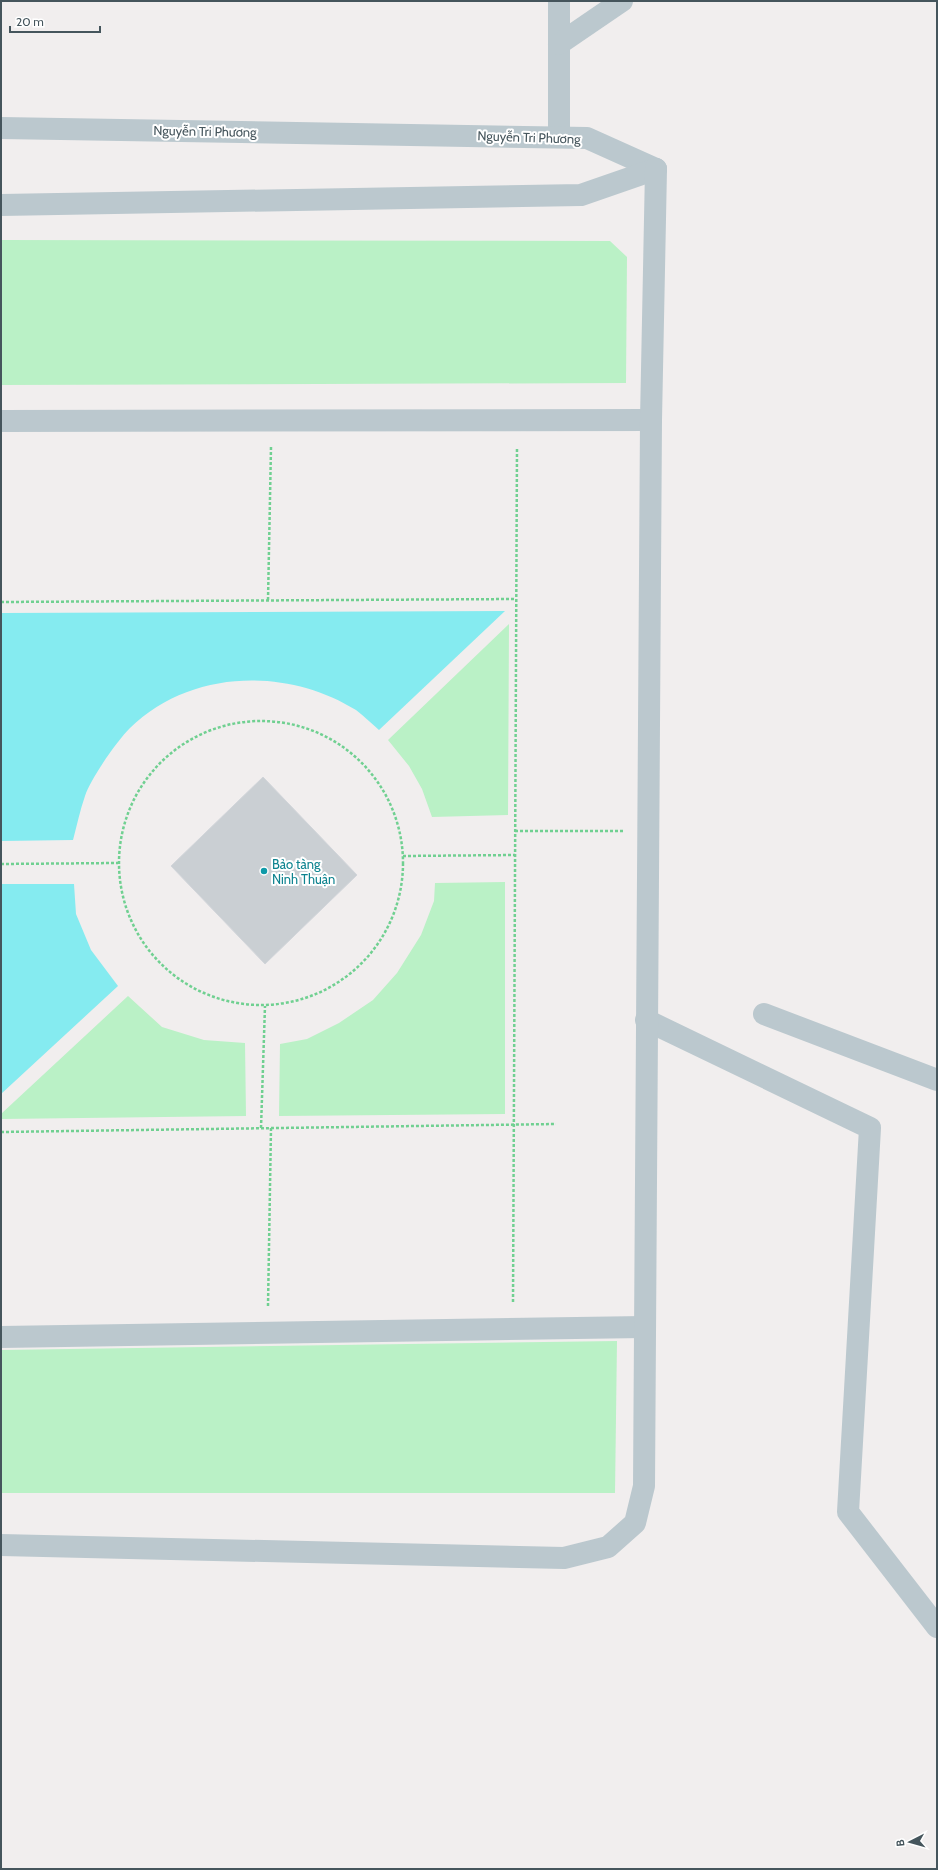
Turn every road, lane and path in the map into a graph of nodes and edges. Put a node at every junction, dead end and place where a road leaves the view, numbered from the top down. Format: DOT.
graph roads {
  1 [pos="559,1"];
  2 [pos="622,1"];
  3 [pos="559,44"];
  4 [pos="1,128"];
  5 [pos="559,136"];
  6 [pos="656,169"];
  7 [pos="1,205"];
  8 [pos="271,420"];
  9 [pos="517,420"];
  10 [pos="651,420"];
  11 [pos="1,421"];
  12 [pos="516,599"];
  13 [pos="268,600"];
  14 [pos="1,602"];
  15 [pos="648,830"];
  16 [pos="515,831"];
  17 [pos="515,855"];
  18 [pos="403,856"];
  19 [pos="1,864"];
  20 [pos="118,864"];
  21 [pos="265,1006"];
  22 [pos="764,1014"];
  23 [pos="646,1020"];
  24 [pos="937,1080"];
  25 [pos="556,1124"];
  26 [pos="514,1125"];
  27 [pos="261,1128"];
  28 [pos="271,1128"];
  29 [pos="1,1132"];
  30 [pos="644,1327"];
  31 [pos="513,1328"];
  32 [pos="267,1332"];
  33 [pos="1,1337"];
  34 [pos="1,1545"];
  35 [pos="937,1627"];
  1 -- 3 [label="street"];
  2 -- 3 [label="street"];
  3 -- 5 [label="street"];
  4 -- 5 [label="street, Nguyễn Tri Phương"];
  5 -- 6 [label="street, Nguyễn Tri Phương"];
  6 -- 7 [label="street"];
  6 -- 10 [label="street"];
  8 -- 9 [label="street"];
  8 -- 11 [label="street"];
  8 -- 13 [label="path"];
  9 -- 10 [label="street"];
  9 -- 12 [label="path"];
  10 -- 15 [label="street"];
  12 -- 13 [label="path"];
  12 -- 16 [label="path"];
  13 -- 14 [label="path"];
  15 -- 16 [label="path"];
  15 -- 23 [label="street"];
  16 -- 17 [label="path"];
  17 -- 18 [label="path"];
  17 -- 26 [label="path"];
  18 -- 20 [label="path"];
  18 -- 21 [label="path"];
  19 -- 20 [label="path"];
  20 -- 21 [label="path"];
  21 -- 27 [label="path"];
  22 -- 24 [label="street"];
  23 -- 30 [label="street"];
  23 -- 35 [label="street"];
  25 -- 26 [label="path"];
  26 -- 28 [label="path"];
  26 -- 31 [label="path"];
  27 -- 28 [label="path"];
  27 -- 29 [label="path"];
  28 -- 32 [label="path"];
  30 -- 31 [label="street"];
  30 -- 34 [label="street"];
  31 -- 32 [label="street"];
  32 -- 33 [label="street"];
}
